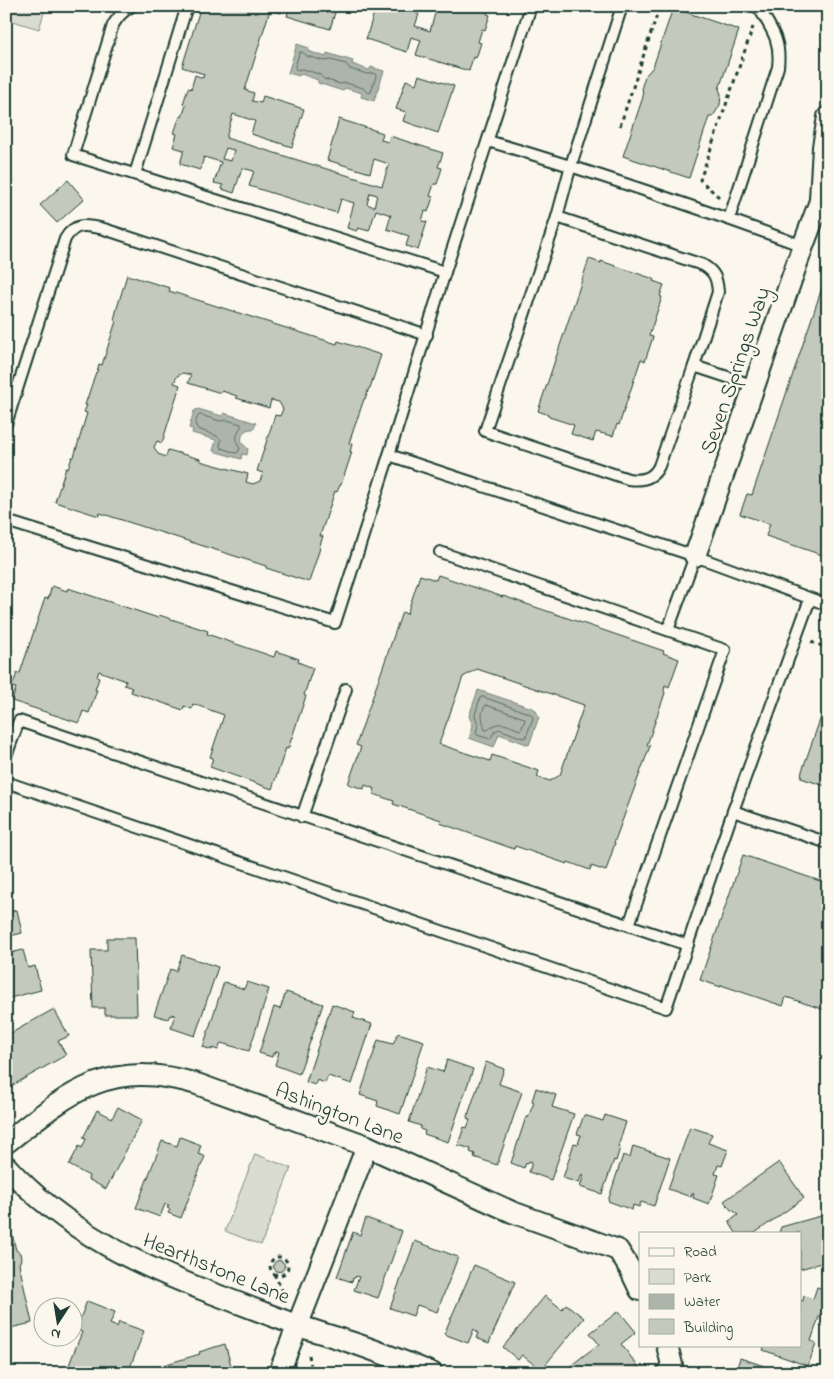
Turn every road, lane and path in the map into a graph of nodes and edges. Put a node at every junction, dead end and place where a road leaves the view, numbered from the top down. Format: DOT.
graph roads {
  1 [pos="132,6"];
  2 [pos="187,6"];
  3 [pos="531,6"];
  4 [pos="622,6"];
  5 [pos="660,6"];
  6 [pos="757,7"];
  7 [pos="828,117"];
  8 [pos="620,126"];
  9 [pos="488,141"];
  10 [pos="571,165"];
  11 [pos="135,174"];
  12 [pos="825,196"];
  13 [pos="730,213"];
  14 [pos="557,217"];
  15 [pos="803,246"];
  16 [pos="445,272"];
  17 [pos="427,335"];
  18 [pos="694,366"];
  19 [pos="755,386"];
  20 [pos="6,424"];
  21 [pos="389,455"];
  22 [pos="6,521"];
  23 [pos="440,552"];
  24 [pos="695,556"];
  25 [pos="810,599"];
  26 [pos="828,605"];
  27 [pos="668,630"];
  28 [pos="346,689"];
  29 [pos="6,756"];
  30 [pos="6,782"];
  31 [pos="733,811"];
  32 [pos="302,817"];
  33 [pos="828,843"];
  34 [pos="629,925"];
  35 [pos="688,945"];
  36 [pos="6,1143"];
  37 [pos="367,1146"];
  38 [pos="6,1166"];
  39 [pos="618,1250"];
  40 [pos="639,1254"];
  41 [pos="284,1274"];
  42 [pos="639,1288"];
  43 [pos="297,1325"];
  44 [pos="666,1346"];
  45 [pos="680,1346"];
  46 [pos="669,1369"];
  47 [pos="279,1373"];
  48 [pos="432,1373"];
  1 -- 11 [label="lane"];
  2 -- 11 [label="lane"];
  3 -- 9 [label="lane"];
  4 -- 10 [label="lane"];
  5 -- 8 [label="path"];
  6 -- 13 [label="lane"];
  6 -- 13 [label="path"];
  7 -- 12 [label="street, Seven Springs Way"];
  9 -- 10 [label="lane"];
  9 -- 16 [label="lane"];
  10 -- 13 [label="lane"];
  10 -- 14 [label="lane"];
  11 -- 16 [label="lane"];
  12 -- 15 [label="street, Seven Springs Way"];
  13 -- 15 [label="lane"];
  14 -- 18 [label="lane"];
  14 -- 18 [label="lane"];
  15 -- 19 [label="street, Seven Springs Way"];
  16 -- 17 [label="lane"];
  17 -- 20 [label="lane"];
  17 -- 21 [label="lane"];
  18 -- 19 [label="lane"];
  19 -- 24 [label="street, Seven Springs Way"];
  21 -- 22 [label="lane"];
  21 -- 24 [label="lane"];
  23 -- 27 [label="lane"];
  24 -- 25 [label="lane"];
  24 -- 27 [label="lane"];
  25 -- 26 [label="lane"];
  25 -- 31 [label="lane"];
  27 -- 34 [label="lane"];
  28 -- 32 [label="lane"];
  29 -- 32 [label="lane"];
  30 -- 35 [label="lane"];
  31 -- 33 [label="lane"];
  31 -- 35 [label="lane"];
  32 -- 34 [label="lane"];
  34 -- 35 [label="lane"];
  36 -- 37 [label="street, Ashington Lane"];
  37 -- 39 [label="street, Ashington Lane"];
  37 -- 43 [label="street"];
  38 -- 43 [label="street, Hearthstone Lane"];
  39 -- 40 [label="street, Ashington Lane"];
  39 -- 42 [label="street"];
  41 -- 41 [label="path"];
  43 -- 47 [label="street"];
  43 -- 48 [label="street, Hearthstone Lane"];
  44 -- 46 [label="street"];
  45 -- 46 [label="street"];
}
